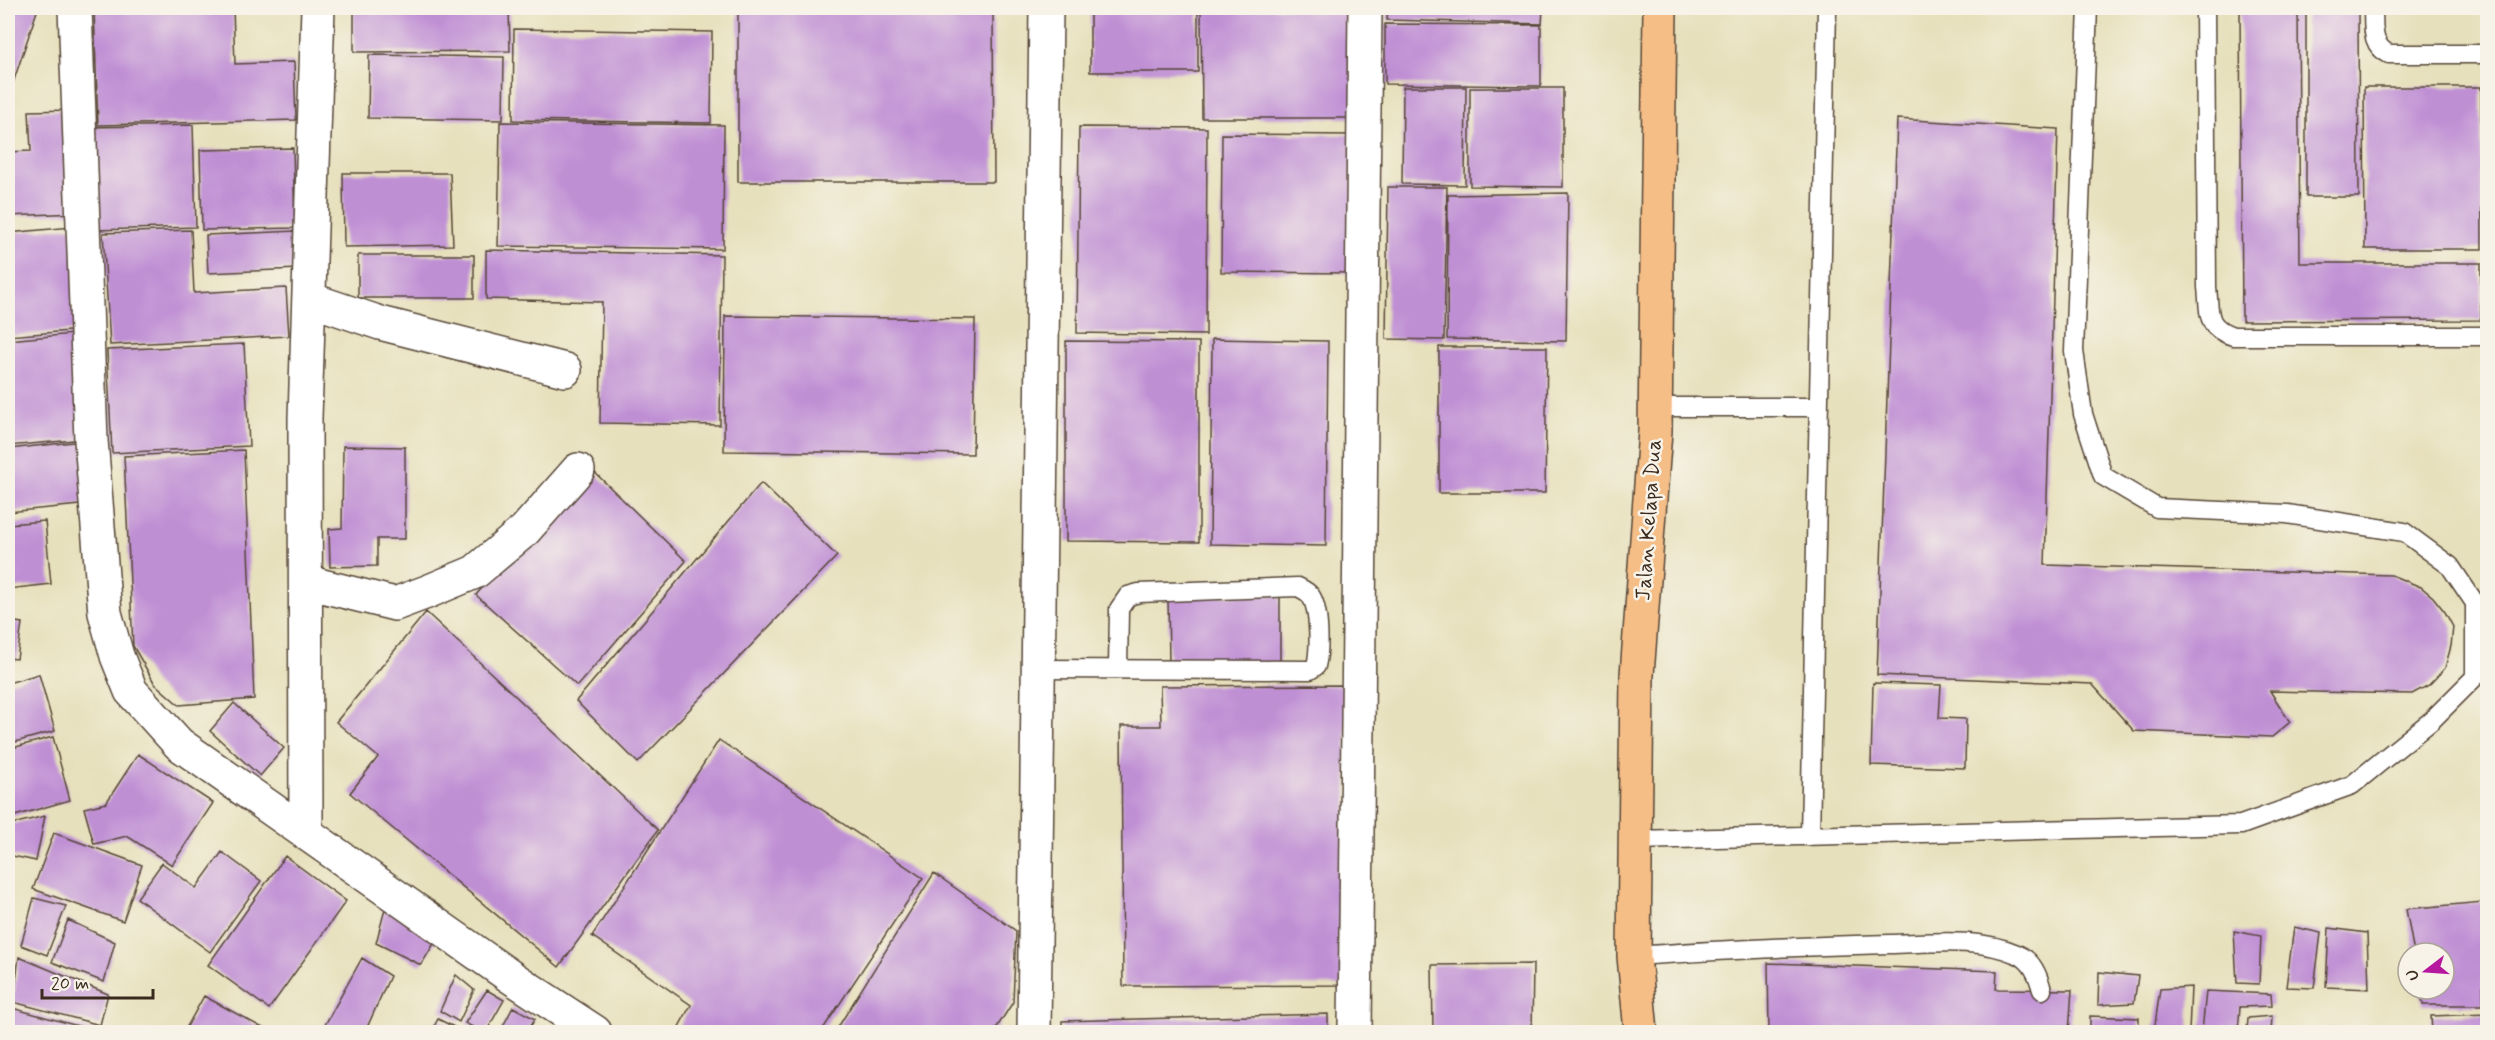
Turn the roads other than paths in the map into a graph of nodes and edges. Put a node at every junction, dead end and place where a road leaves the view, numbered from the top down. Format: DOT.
graph roads {
  1 [pos="75,8"];
  2 [pos="318,8"];
  3 [pos="1046,8"];
  4 [pos="1365,8"];
  5 [pos="1660,8"];
  6 [pos="1827,8"];
  7 [pos="2088,8"];
  8 [pos="2205,8"];
  9 [pos="2373,8"];
  10 [pos="2487,54"];
  11 [pos="309,300"];
  12 [pos="2487,336"];
  13 [pos="565,370"];
  14 [pos="1656,407"];
  15 [pos="1819,407"];
  16 [pos="578,470"];
  17 [pos="306,582"];
  18 [pos="1038,669"];
  19 [pos="1118,669"];
  20 [pos="306,832"];
  21 [pos="1810,836"];
  22 [pos="1635,840"];
  23 [pos="1634,956"];
  24 [pos="2042,990"];
  25 [pos="595,1032"];
  26 [pos="1034,1032"];
  27 [pos="1355,1032"];
  28 [pos="1641,1032"];
  1 -- 20 [label="street"];
  2 -- 11 [label="street"];
  3 -- 18 [label="street"];
  4 -- 27 [label="street"];
  5 -- 14 [label="highway, Jalan Kelapa Dua"];
  6 -- 15 [label="lane"];
  7 -- 21 [label="lane"];
  8 -- 12 [label="lane"];
  9 -- 10 [label="lane"];
  11 -- 13 [label="street"];
  11 -- 17 [label="street"];
  14 -- 15 [label="lane"];
  14 -- 22 [label="highway, Jalan Kelapa Dua"];
  15 -- 21 [label="lane"];
  16 -- 17 [label="street"];
  17 -- 20 [label="street"];
  18 -- 19 [label="lane"];
  18 -- 26 [label="street"];
  19 -- 19 [label="lane"];
  20 -- 25 [label="street"];
  21 -- 22 [label="lane"];
  22 -- 23 [label="highway, Jalan Kelapa Dua"];
  23 -- 24 [label="lane"];
  23 -- 28 [label="highway, Jalan Kelapa Dua"];
}
